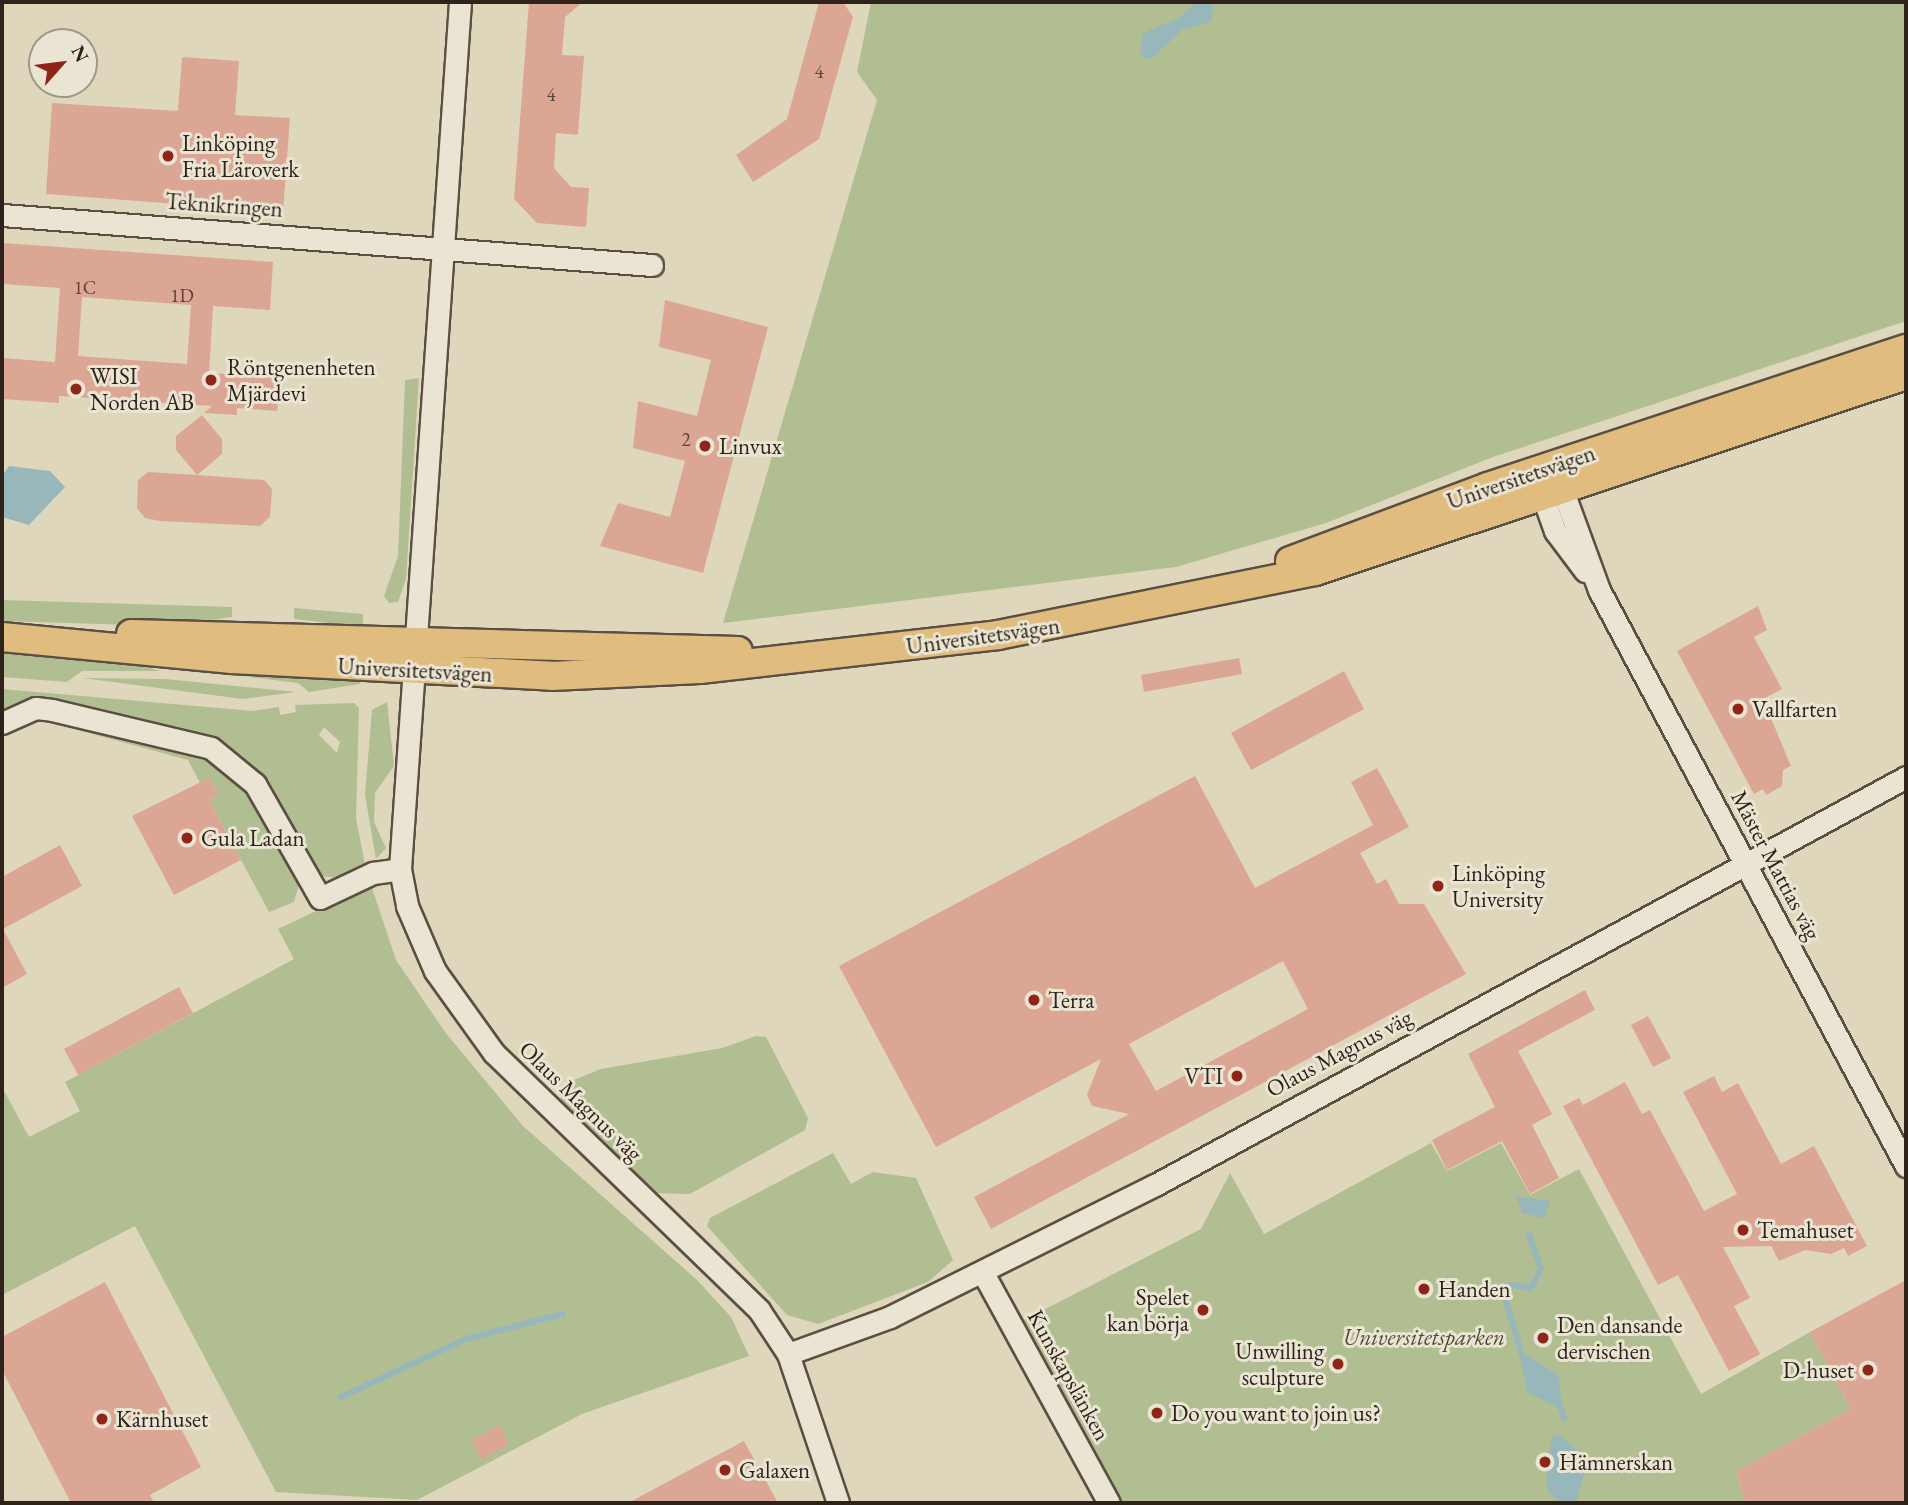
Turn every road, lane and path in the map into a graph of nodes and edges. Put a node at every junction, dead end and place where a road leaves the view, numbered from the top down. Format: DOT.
graph roads {
  1 [pos="459,4"];
  2 [pos="2,215"];
  3 [pos="443,247"];
  4 [pos="652,265"];
  5 [pos="1906,349"];
  6 [pos="1906,374"];
  7 [pos="1544,468"];
  8 [pos="1553,496"];
  9 [pos="1138,610"];
  10 [pos="2,636"];
  11 [pos="415,639"];
  12 [pos="828,654"];
  13 [pos="413,671"];
  14 [pos="2,723"];
  15 [pos="1906,778"];
  16 [pos="1745,864"];
  17 [pos="400,869"];
  18 [pos="1906,1166"];
  19 [pos="983,1273"];
  20 [pos="788,1354"];
  21 [pos="838,1503"];
  22 [pos="1110,1503"];
  1 -- 3 [label="street"];
  2 -- 3 [label="street, Teknikringen"];
  3 -- 4 [label="street, Teknikringen"];
  3 -- 11 [label="street"];
  5 -- 7 [label="main road, Universitetsvägen"];
  6 -- 8 [label="main road, Universitetsvägen"];
  7 -- 8 [label="street, Mäster Mattias väg"];
  7 -- 9 [label="main road, Universitetsvägen"];
  8 -- 9 [label="main road, Universitetsvägen"];
  8 -- 16 [label="street, Mäster Mattias väg"];
  9 -- 12 [label="main road, Universitetsvägen"];
  10 -- 11 [label="main road, Universitetsvägen"];
  10 -- 13 [label="main road, Universitetsvägen"];
  11 -- 12 [label="main road, Universitetsvägen"];
  11 -- 13 [label="street, Olaus Magnus väg"];
  12 -- 13 [label="main road, Universitetsvägen"];
  13 -- 17 [label="street, Olaus Magnus väg"];
  14 -- 17 [label="street"];
  15 -- 16 [label="street, Olaus Magnus väg"];
  16 -- 18 [label="street, Mäster Mattias väg"];
  16 -- 19 [label="street, Olaus Magnus väg"];
  17 -- 20 [label="street, Olaus Magnus väg"];
  19 -- 20 [label="street, Olaus Magnus väg"];
  19 -- 22 [label="street, Kunskapslänken"];
  20 -- 21 [label="street, Olaus Magnus väg"];
}
